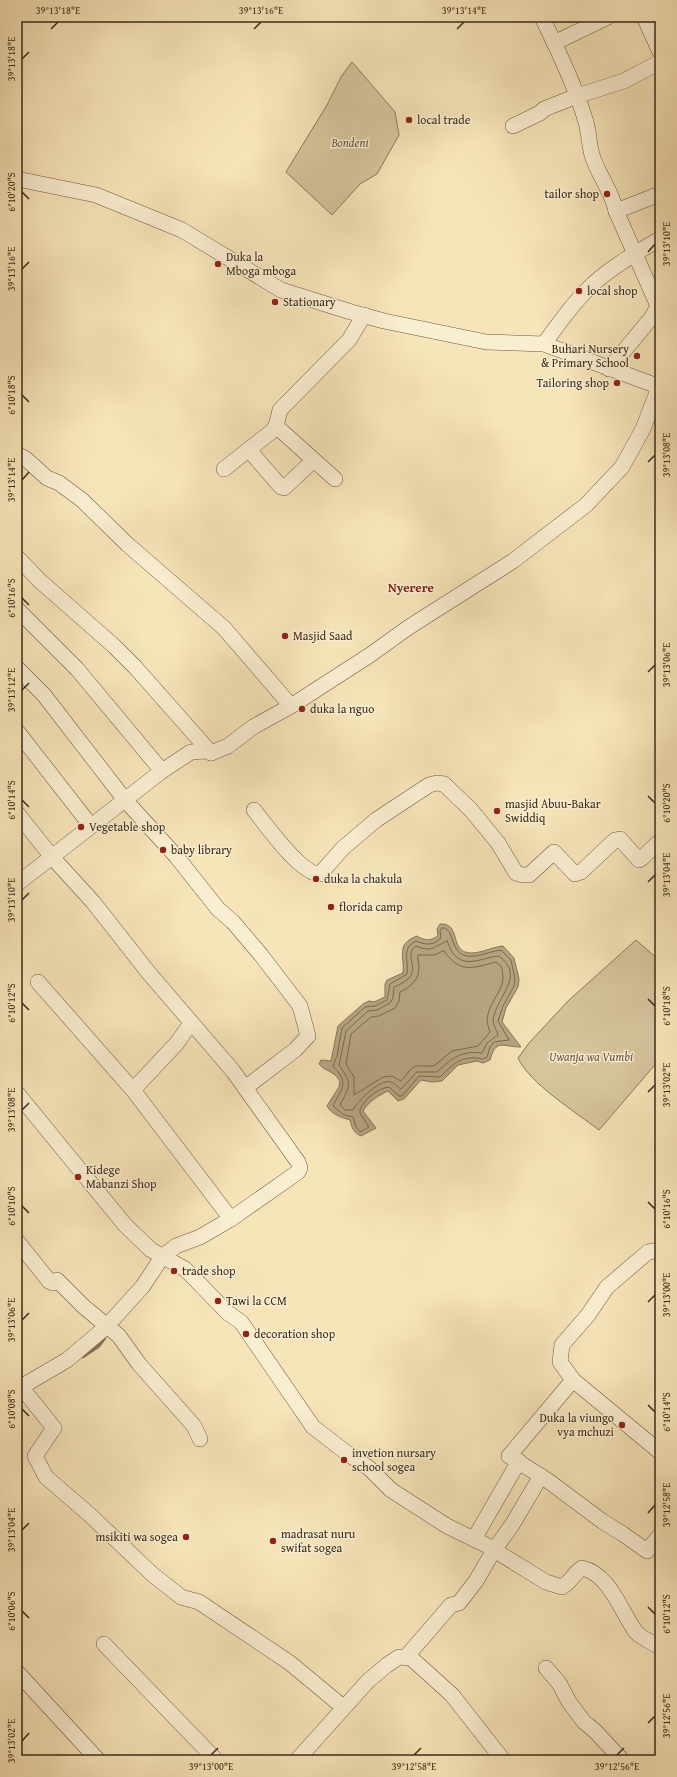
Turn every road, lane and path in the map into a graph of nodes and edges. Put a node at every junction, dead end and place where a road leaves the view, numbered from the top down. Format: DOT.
graph roads {
  1 [pos="542,17"];
  2 [pos="608,17"];
  3 [pos="644,17"];
  4 [pos="554,43"];
  5 [pos="660,52"];
  6 [pos="660,62"];
  7 [pos="577,96"];
  8 [pos="513,126"];
  9 [pos="17,179"];
  10 [pos="660,194"];
  11 [pos="616,211"];
  12 [pos="660,239"];
  13 [pos="635,253"];
  14 [pos="364,316"];
  15 [pos="544,344"];
  16 [pos="609,369"];
  17 [pos="659,387"];
  18 [pos="276,426"];
  19 [pos="249,450"];
  20 [pos="17,454"];
  21 [pos="313,461"];
  22 [pos="224,469"];
  23 [pos="334,479"];
  24 [pos="17,557"];
  25 [pos="17,609"];
  26 [pos="17,668"];
  27 [pos="291,706"];
  28 [pos="17,731"];
  29 [pos="211,753"];
  30 [pos="162,771"];
  31 [pos="125,800"];
  32 [pos="254,810"];
  33 [pos="17,813"];
  34 [pos="91,826"];
  35 [pos="660,841"];
  36 [pos="52,857"];
  37 [pos="17,884"];
  38 [pos="38,982"];
  39 [pos="191,1023"];
  40 [pos="244,1088"];
  41 [pos="133,1090"];
  42 [pos="17,1093"];
  43 [pos="231,1219"];
  44 [pos="17,1241"];
  45 [pos="660,1250"];
  46 [pos="162,1257"];
  47 [pos="106,1327"];
  48 [pos="573,1380"];
  49 [pos="22,1388"];
  50 [pos="200,1439"];
  51 [pos="660,1452"];
  52 [pos="519,1461"];
  53 [pos="541,1476"];
  54 [pos="660,1535"];
  55 [pos="474,1540"];
  56 [pos="494,1550"];
  57 [pos="104,1644"];
  58 [pos="660,1647"];
  59 [pos="406,1657"];
  60 [pos="546,1668"];
  61 [pos="17,1672"];
  62 [pos="343,1707"];
  63 [pos="98,1760"];
  64 [pos="216,1760"];
  65 [pos="297,1760"];
  66 [pos="503,1760"];
  67 [pos="622,1760"];
  1 -- 4 [label="street"];
  2 -- 4 [label="street"];
  3 -- 5 [label="street"];
  4 -- 7 [label="street"];
  6 -- 7 [label="street"];
  7 -- 8 [label="street"];
  7 -- 11 [label="street"];
  9 -- 14 [label="street"];
  10 -- 11 [label="street"];
  11 -- 13 [label="street"];
  12 -- 13 [label="street"];
  13 -- 15 [label="street"];
  13 -- 16 [label="street"];
  14 -- 15 [label="street"];
  14 -- 18 [label="street"];
  15 -- 16 [label="street"];
  16 -- 17 [label="street"];
  17 -- 27 [label="street"];
  18 -- 19 [label="street"];
  18 -- 21 [label="street"];
  19 -- 21 [label="street"];
  19 -- 22 [label="street"];
  20 -- 27 [label="street"];
  21 -- 23 [label="street"];
  24 -- 29 [label="street"];
  25 -- 30 [label="street"];
  26 -- 31 [label="street"];
  27 -- 29 [label="street"];
  28 -- 34 [label="street"];
  29 -- 30 [label="street"];
  30 -- 31 [label="street"];
  31 -- 34 [label="street"];
  31 -- 40 [label="street"];
  32 -- 35 [label="street"];
  33 -- 36 [label="street"];
  34 -- 36 [label="street"];
  36 -- 37 [label="street"];
  36 -- 39 [label="street"];
  38 -- 41 [label="street"];
  39 -- 40 [label="street"];
  39 -- 41 [label="street"];
  40 -- 43 [label="street"];
  41 -- 43 [label="street"];
  42 -- 46 [label="street"];
  43 -- 46 [label="street"];
  44 -- 47 [label="street"];
  45 -- 48 [label="street"];
  46 -- 47 [label="street"];
  46 -- 55 [label="street"];
  47 -- 49 [label="street"];
  47 -- 50 [label="street"];
  48 -- 51 [label="street"];
  48 -- 52 [label="street"];
  49 -- 62 [label="street"];
  52 -- 53 [label="street"];
  52 -- 55 [label="street"];
  53 -- 54 [label="street"];
  53 -- 56 [label="street"];
  55 -- 56 [label="street"];
  56 -- 58 [label="street"];
  56 -- 59 [label="street"];
  57 -- 64 [label="street"];
  59 -- 62 [label="street"];
  59 -- 66 [label="street"];
  60 -- 67 [label="street"];
  61 -- 63 [label="street"];
  62 -- 65 [label="street"];
}
